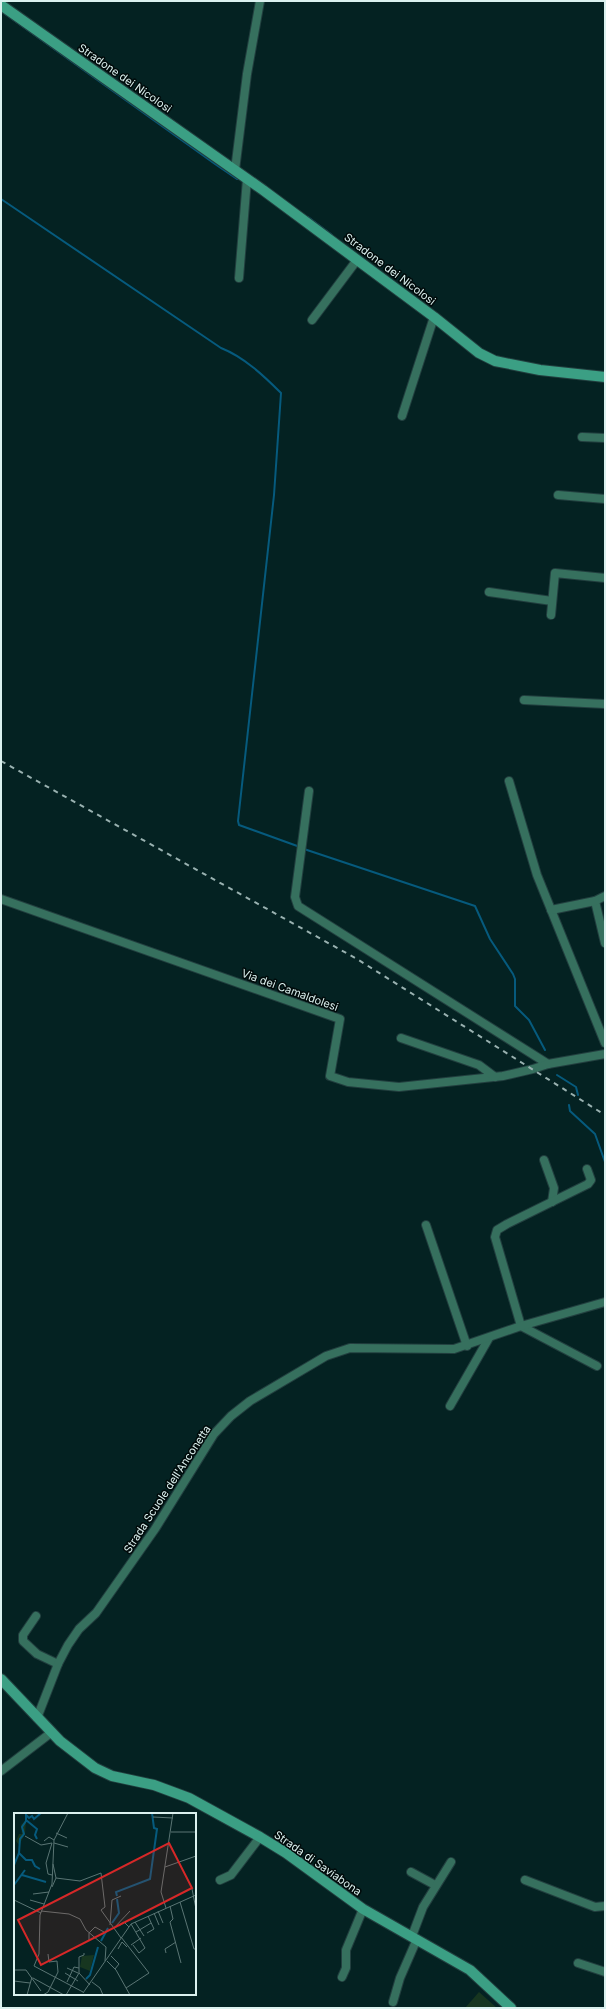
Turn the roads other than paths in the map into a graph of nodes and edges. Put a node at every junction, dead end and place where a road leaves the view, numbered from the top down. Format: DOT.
graph roads {
  1 [pos="260,1"];
  2 [pos="1,5"];
  3 [pos="235,170"];
  4 [pos="247,179"];
  5 [pos="357,260"];
  6 [pos="239,278"];
  7 [pos="434,317"];
  8 [pos="312,320"];
  9 [pos="605,377"];
  10 [pos="402,416"];
  11 [pos="582,437"];
  12 [pos="605,438"];
  13 [pos="558,495"];
  14 [pos="605,499"];
  15 [pos="605,578"];
  16 [pos="489,592"];
  17 [pos="552,601"];
  18 [pos="551,615"];
  19 [pos="524,700"];
  20 [pos="605,704"];
  21 [pos="509,780"];
  22 [pos="309,791"];
  23 [pos="605,896"];
  24 [pos="1,899"];
  25 [pos="595,901"];
  26 [pos="551,910"];
  27 [pos="605,943"];
  28 [pos="401,1038"];
  29 [pos="605,1043"];
  30 [pos="605,1054"];
  31 [pos="548,1064"];
  32 [pos="495,1077"];
  33 [pos="544,1160"];
  34 [pos="587,1169"];
  35 [pos="552,1202"];
  36 [pos="426,1225"];
  37 [pos="605,1302"];
  38 [pos="521,1326"];
  39 [pos="489,1338"];
  40 [pos="468,1346"];
  41 [pos="597,1366"];
  42 [pos="450,1406"];
  43 [pos="36,1616"];
  44 [pos="58,1664"];
  45 [pos="1,1679"];
  46 [pos="37,1718"];
  47 [pos="52,1732"];
  48 [pos="1,1771"];
  49 [pos="260,1837"];
  50 [pos="451,1862"];
  51 [pos="411,1872"];
  52 [pos="220,1880"];
  53 [pos="525,1880"];
  54 [pos="435,1885"];
  55 [pos="605,1906"];
  56 [pos="363,1909"];
  57 [pos="415,1938"];
  58 [pos="578,1963"];
  59 [pos="605,1972"];
  60 [pos="342,1977"];
  61 [pos="393,2002"];
  62 [pos="511,2008"];
  1 -- 3 [label="street"];
  2 -- 3 [label="main road, Stradone dei Nicolosi"];
  3 -- 4 [label="main road, Stradone dei Nicolosi"];
  4 -- 5 [label="main road, Stradone dei Nicolosi"];
  4 -- 6 [label="street"];
  5 -- 7 [label="main road, Stradone dei Nicolosi"];
  5 -- 8 [label="street"];
  7 -- 9 [label="main road, Stradone dei Nicolosi"];
  7 -- 10 [label="street, Stradone dei Nicolosi"];
  11 -- 12 [label="street"];
  13 -- 14 [label="street"];
  15 -- 17 [label="street"];
  16 -- 17 [label="street"];
  17 -- 18 [label="street"];
  19 -- 20 [label="street"];
  21 -- 26 [label="street"];
  22 -- 31 [label="street"];
  23 -- 25 [label="street"];
  24 -- 32 [label="street, Via dei Camaldolesi"];
  25 -- 26 [label="street"];
  25 -- 27 [label="street"];
  26 -- 29 [label="street"];
  28 -- 32 [label="street"];
  30 -- 31 [label="street, Via dei Camaldolesi"];
  31 -- 32 [label="street, Via dei Camaldolesi"];
  33 -- 35 [label="street"];
  34 -- 35 [label="street"];
  35 -- 38 [label="street"];
  36 -- 40 [label="street"];
  37 -- 38 [label="street, Strada Scuole dell'Anconetta"];
  38 -- 39 [label="street, Strada Scuole dell'Anconetta"];
  38 -- 41 [label="street"];
  39 -- 40 [label="street, Strada Scuole dell'Anconetta"];
  39 -- 42 [label="street"];
  40 -- 44 [label="street, Strada Scuole dell'Anconetta"];
  43 -- 44 [label="street"];
  44 -- 46 [label="street, Strada Scuole dell'Anconetta"];
  45 -- 46 [label="main road, Strada di Saviabona"];
  46 -- 47 [label="main road, Strada di Saviabona"];
  47 -- 48 [label="street"];
  47 -- 49 [label="main road, Strada di Saviabona"];
  49 -- 52 [label="street, Strada di Saviabona"];
  49 -- 56 [label="main road, Strada di Saviabona"];
  50 -- 54 [label="street"];
  51 -- 54 [label="street"];
  53 -- 55 [label="street"];
  54 -- 57 [label="street"];
  56 -- 57 [label="main road, Strada di Saviabona"];
  56 -- 60 [label="street, Strada di Saviabona"];
  57 -- 61 [label="street"];
  57 -- 62 [label="main road, Strada di Saviabona"];
  58 -- 59 [label="street"];
}
